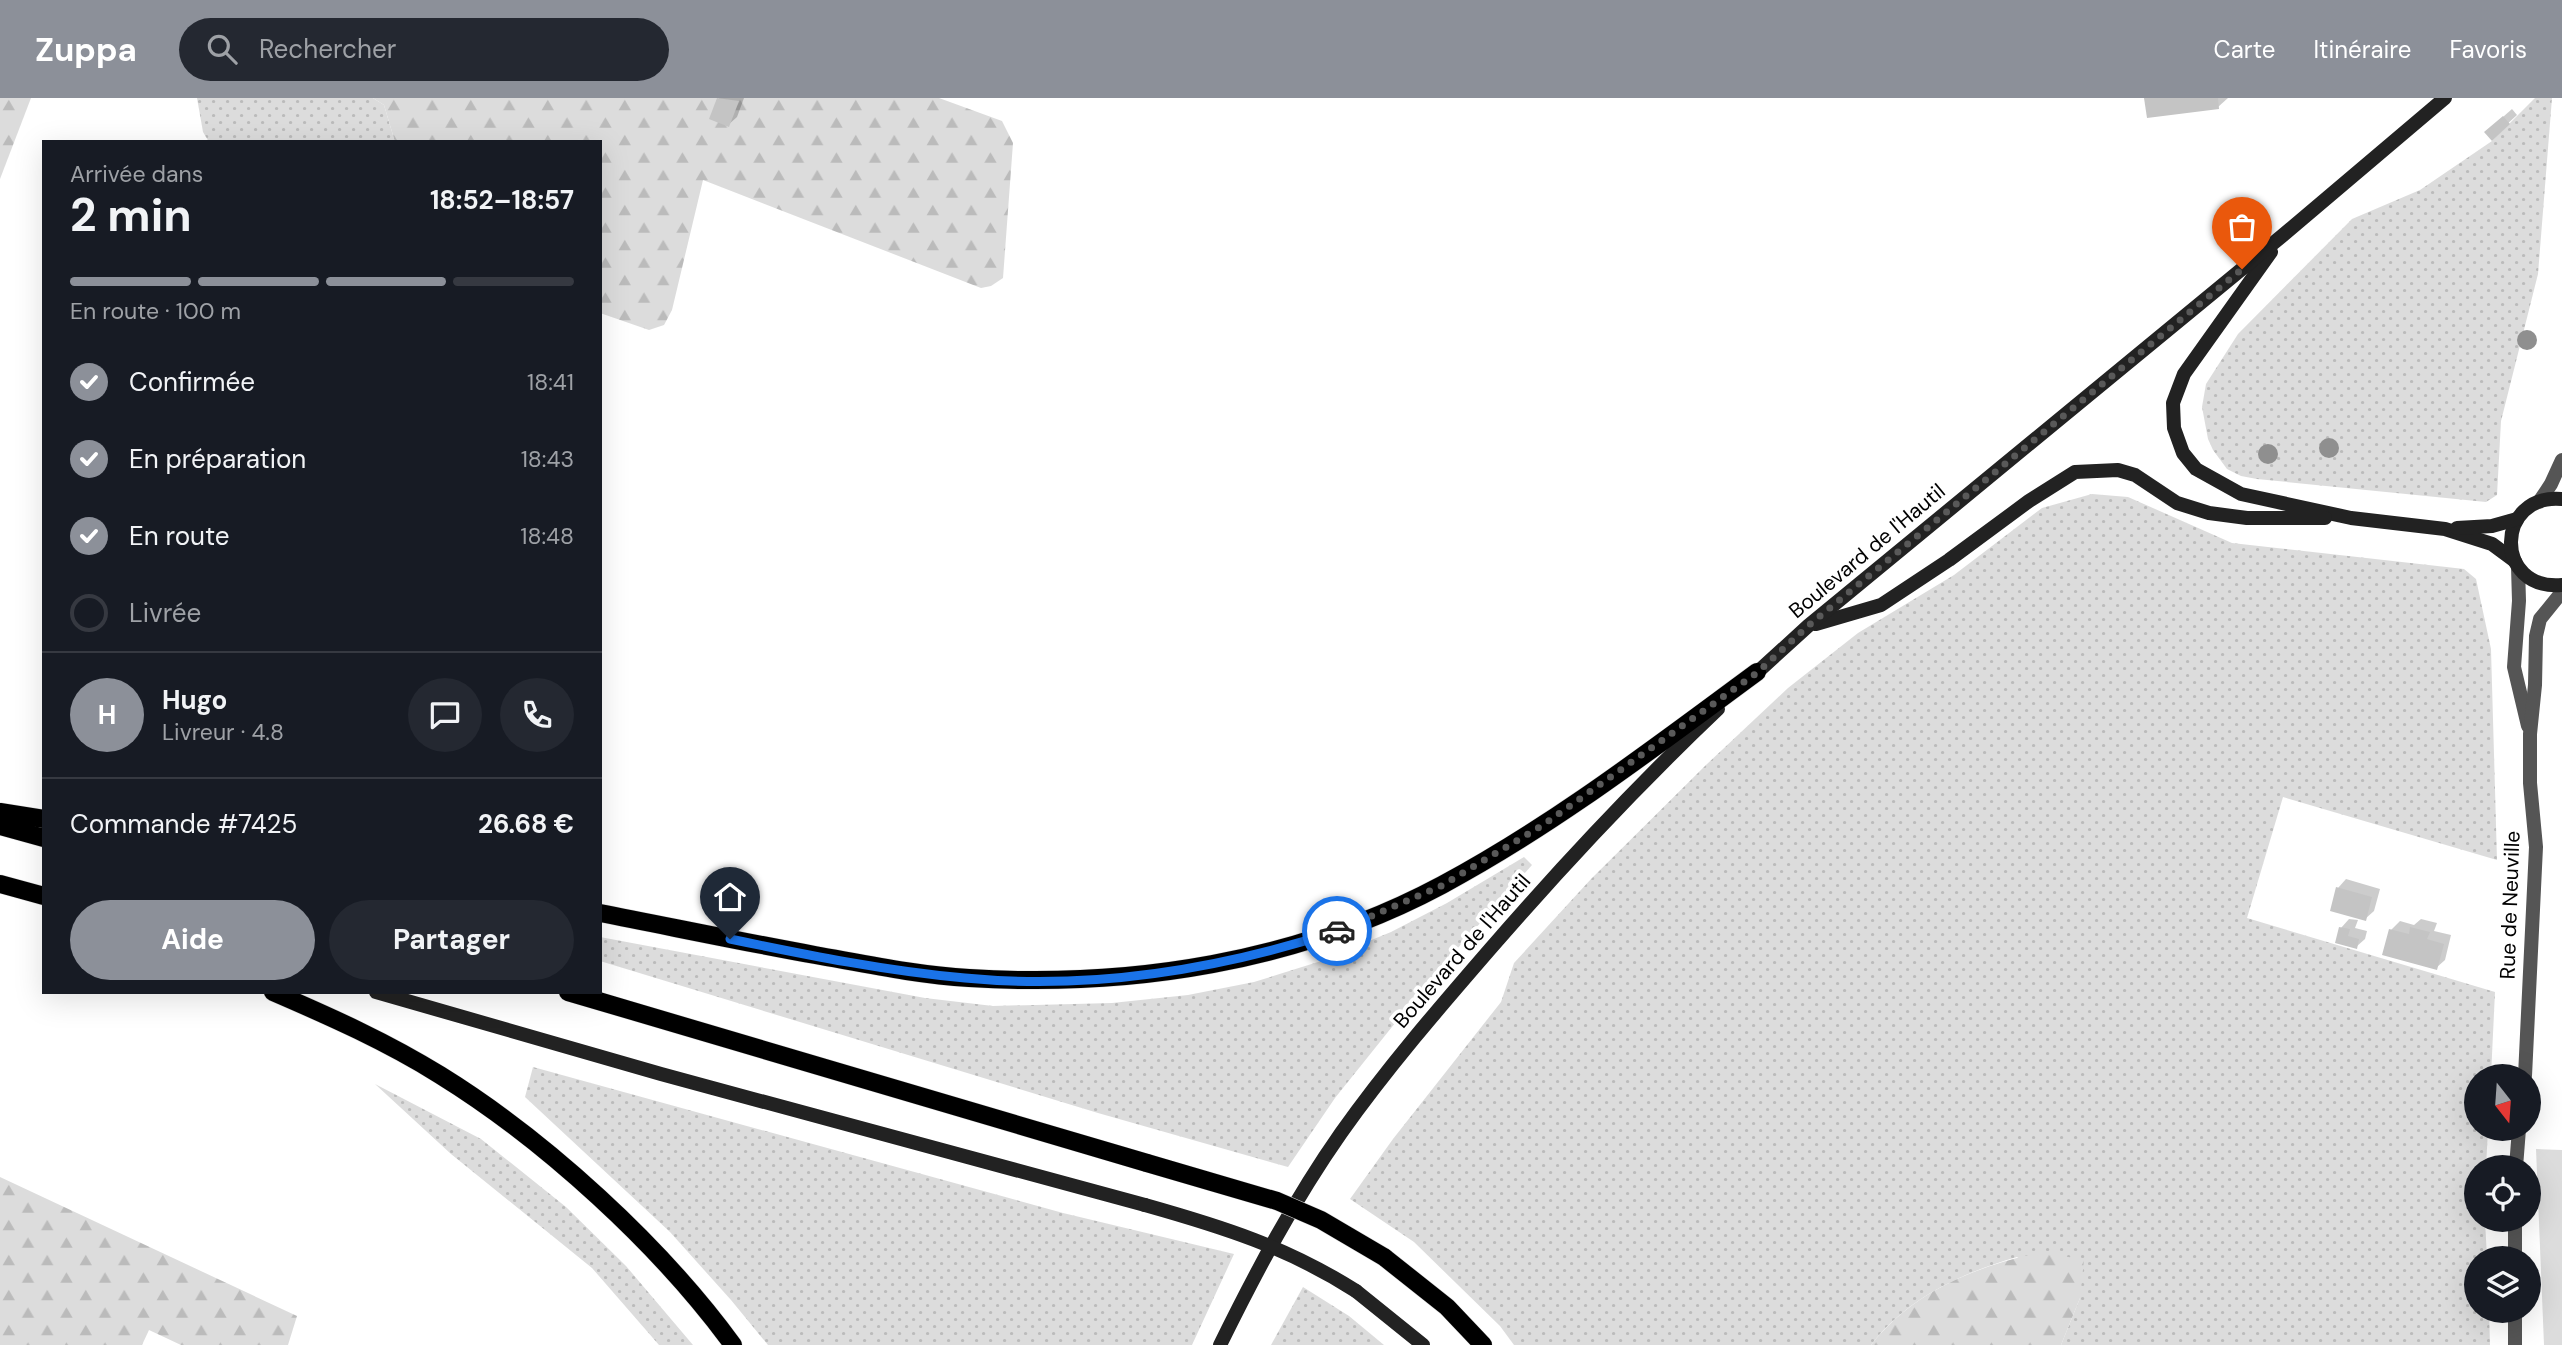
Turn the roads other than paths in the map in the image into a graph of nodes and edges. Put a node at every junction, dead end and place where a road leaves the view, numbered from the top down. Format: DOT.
graph roads {
  1 [pos="2445,98"];
  2 [pos="2282,236"];
  3 [pos="2562,460"];
  4 [pos="2562,499"];
  5 [pos="2539,502"];
  6 [pos="2351,518"];
  7 [pos="2518,519"];
  8 [pos="2445,529"];
  9 [pos="2516,564"];
  10 [pos="2562,585"];
  11 [pos="2562,592"];
  12 [pos="1808,626"];
  13 [pos="1758,672"];
  14 [pos="2530,734"];
  15 [pos="0,812"];
  16 [pos="42,819"];
  17 [pos="0,826"];
  18 [pos="42,837"];
  19 [pos="0,884"];
  20 [pos="42,895"];
  21 [pos="602,913"];
  22 [pos="278,994"];
  23 [pos="383,994"];
  24 [pos="575,994"];
  25 [pos="2526,1064"];
  26 [pos="2515,1323"];
  27 [pos="733,1345"];
  28 [pos="1220,1345"];
  29 [pos="1423,1345"];
  30 [pos="1483,1345"];
  31 [pos="2515,1345"];
  1 -- 2 [label="main road, Boulevard de l'Hautil"];
  2 -- 6 [label="main road"];
  2 -- 12 [label="main road, Boulevard de l'Hautil"];
  3 -- 5 [label="street"];
  4 -- 5 [label="main road"];
  5 -- 7 [label="main road"];
  6 -- 8 [label="main road"];
  6 -- 12 [label="main road"];
  7 -- 8 [label="main road"];
  7 -- 9 [label="main road"];
  8 -- 9 [label="main road"];
  9 -- 10 [label="main road"];
  9 -- 14 [label="street, Rue de Neuville"];
  11 -- 14 [label="street, Rue de Neuville"];
  12 -- 13 [label="main road, Boulevard de l'Hautil"];
  13 -- 21 [label="main road"];
  13 -- 28 [label="main road, Boulevard de l'Hautil"];
  14 -- 25 [label="street, Rue de Neuville"];
  15 -- 16 [label="main road"];
  17 -- 18 [label="main road"];
  19 -- 20 [label="main road"];
  22 -- 27 [label="main road"];
  23 -- 29 [label="main road, bridge"];
  24 -- 30 [label="main road, bridge"];
  26 -- 31 [label="street"];
}
